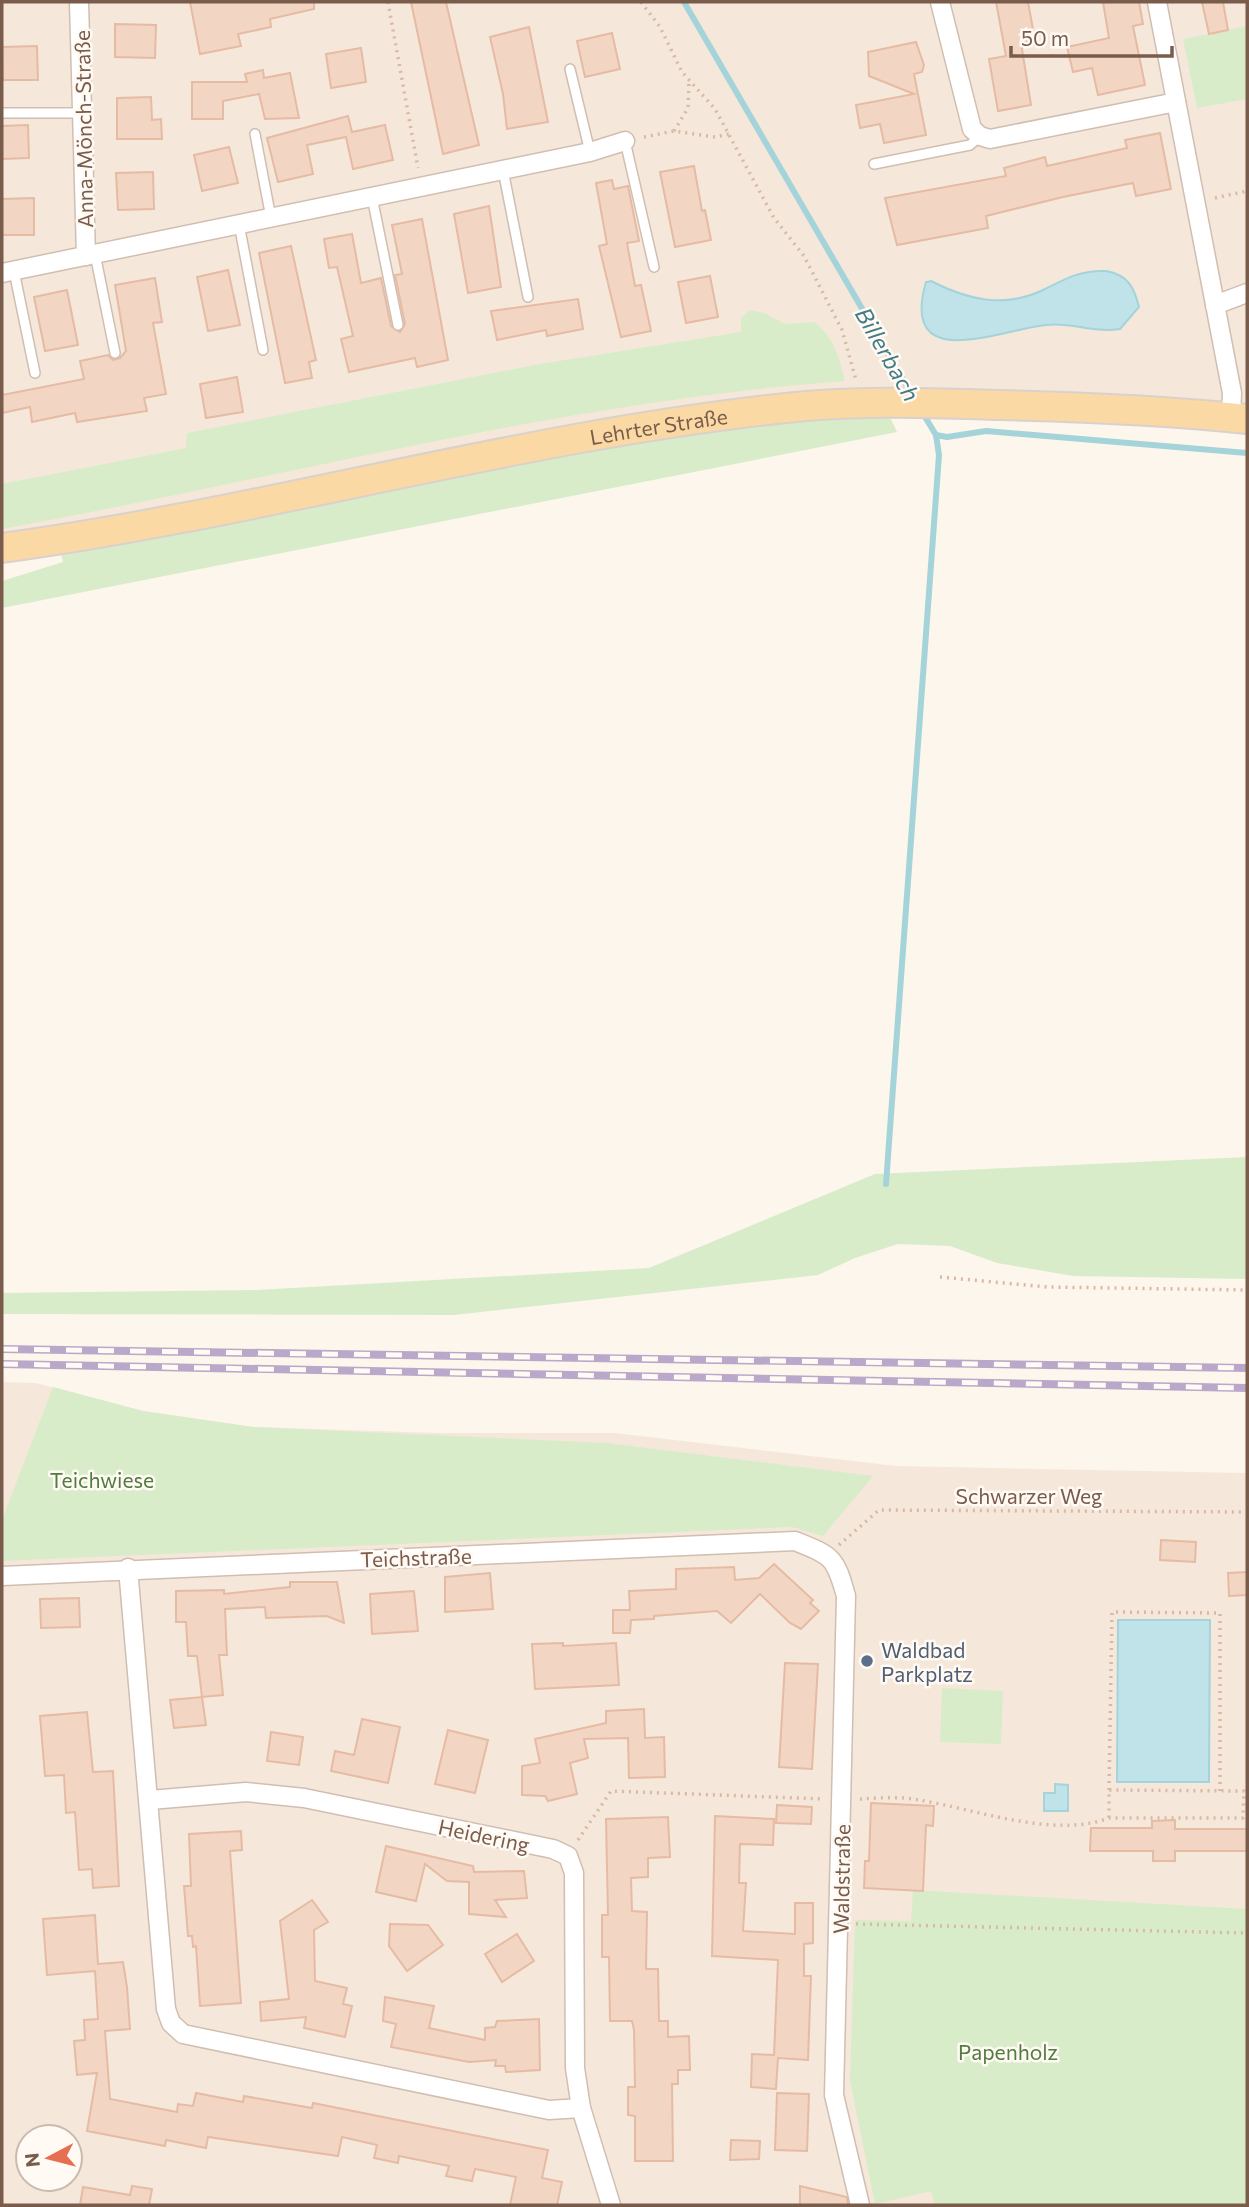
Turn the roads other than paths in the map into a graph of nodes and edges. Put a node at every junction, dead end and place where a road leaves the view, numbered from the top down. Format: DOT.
graph roads {
  1 [pos="79,2"];
  2 [pos="940,2"];
  3 [pos="1157,2"];
  4 [pos="570,69"];
  5 [pos="1176,102"];
  6 [pos="2,113"];
  7 [pos="82,113"];
  8 [pos="255,134"];
  9 [pos="980,136"];
  10 [pos="625,141"];
  11 [pos="590,152"];
  12 [pos="874,164"];
  13 [pos="503,170"];
  14 [pos="373,197"];
  15 [pos="271,218"];
  16 [pos="239,224"];
  17 [pos="90,255"];
  18 [pos="653,268"];
  19 [pos="8,272"];
  20 [pos="1247,293"];
  21 [pos="528,297"];
  22 [pos="1215,305"];
  23 [pos="398,325"];
  24 [pos="262,350"];
  25 [pos="115,353"];
  26 [pos="35,373"];
  27 [pos="1239,418"];
  28 [pos="81,537"];
  29 [pos="2,548"];
  30 [pos="2,563"];
  31 [pos="828,1554"];
  32 [pos="128,1568"];
  33 [pos="2,1576"];
  34 [pos="150,1800"];
  35 [pos="581,2108"];
  36 [pos="611,2205"];
  37 [pos="860,2205"];
  1 -- 7 [label="street, Anna-Mönch-Straße"];
  2 -- 9 [label="street"];
  3 -- 5 [label="street"];
  4 -- 11 [label="lane"];
  5 -- 9 [label="street"];
  5 -- 22 [label="street"];
  6 -- 7 [label="lane"];
  7 -- 17 [label="street, Anna-Mönch-Straße"];
  8 -- 15 [label="lane"];
  9 -- 12 [label="lane"];
  10 -- 11 [label="street"];
  10 -- 18 [label="lane"];
  11 -- 13 [label="street"];
  13 -- 14 [label="street"];
  13 -- 21 [label="lane"];
  14 -- 15 [label="street"];
  14 -- 23 [label="lane"];
  15 -- 16 [label="street"];
  16 -- 17 [label="street"];
  16 -- 24 [label="lane"];
  17 -- 19 [label="street"];
  17 -- 25 [label="lane"];
  19 -- 26 [label="lane"];
  20 -- 22 [label="street"];
  22 -- 27 [label="street"];
  27 -- 28 [label="main road, Lehrter Straße"];
  28 -- 29 [label="main road, Lehrter Straße"];
  28 -- 30 [label="main road, Lehrter Straße"];
  31 -- 32 [label="street, Teichstraße"];
  31 -- 37 [label="street, Waldstraße"];
  32 -- 33 [label="street, Teichstraße"];
  32 -- 34 [label="street"];
  34 -- 35 [label="street"];
  34 -- 35 [label="street, Heidering"];
  35 -- 36 [label="street"];
}
